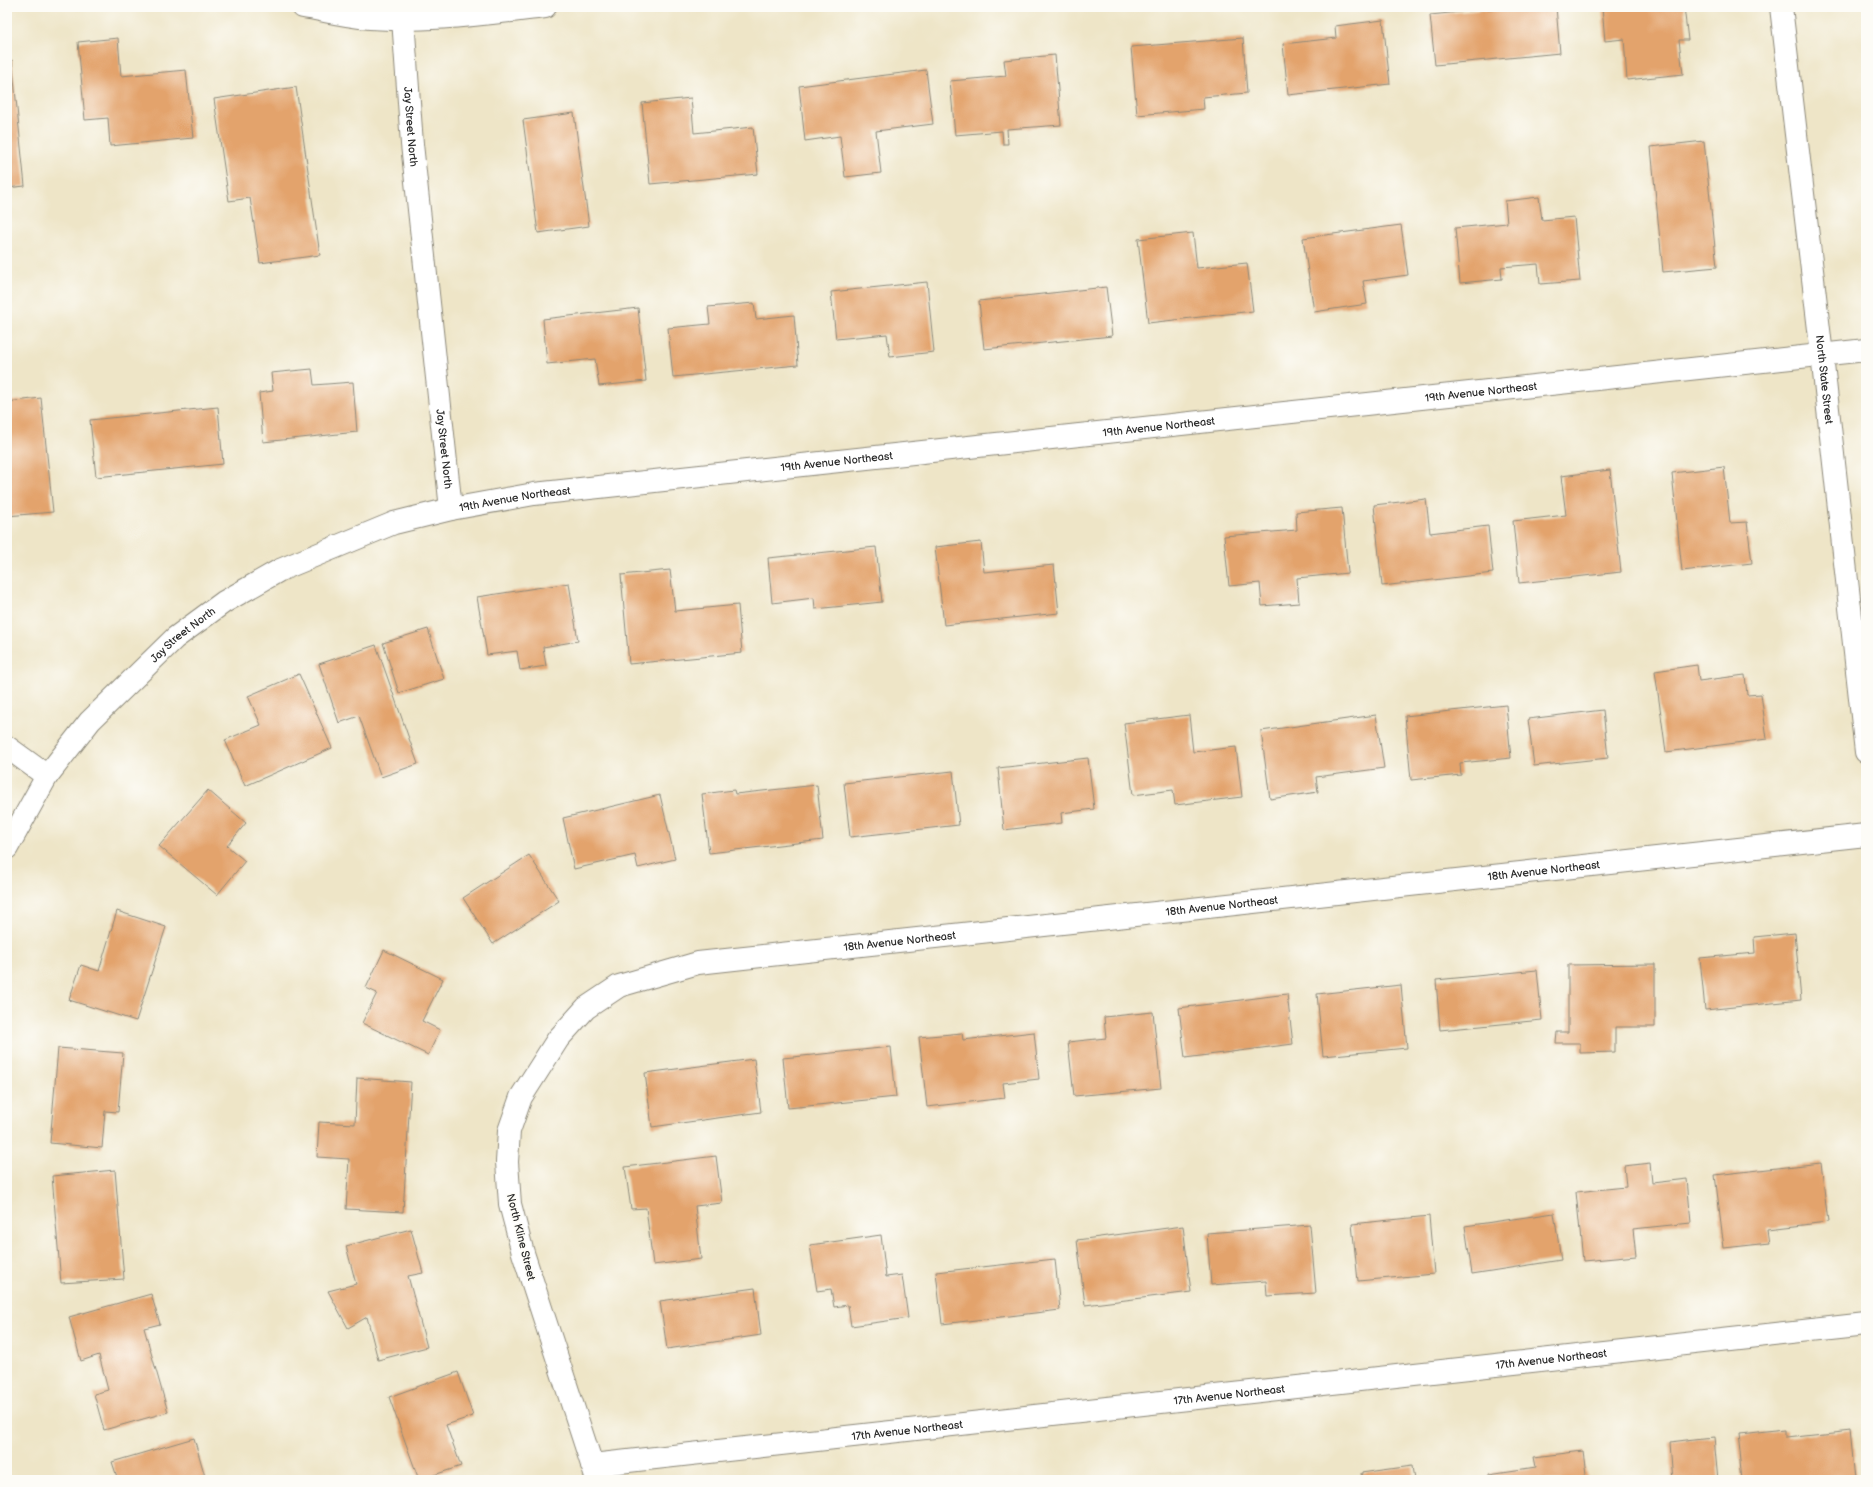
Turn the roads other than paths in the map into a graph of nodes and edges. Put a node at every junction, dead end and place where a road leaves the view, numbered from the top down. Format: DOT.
graph roads {
  1 [pos="303,7"];
  2 [pos="545,7"];
  3 [pos="1781,7"];
  4 [pos="404,19"];
  5 [pos="1866,350"];
  6 [pos="1822,355"];
  7 [pos="451,509"];
  8 [pos="7,747"];
  9 [pos="1866,752"];
  10 [pos="47,776"];
  11 [pos="1866,835"];
  12 [pos="7,848"];
  13 [pos="586,1008"];
  14 [pos="1866,1324"];
  15 [pos="594,1473"];
  1 -- 4 [label="street"];
  2 -- 4 [label="street"];
  3 -- 6 [label="street, North State Street"];
  4 -- 7 [label="street, Jay Street North"];
  5 -- 6 [label="street, 19th Avenue Northeast"];
  6 -- 7 [label="street, 19th Avenue Northeast"];
  6 -- 9 [label="street, North State Street"];
  7 -- 10 [label="street, Jay Street North"];
  8 -- 10 [label="street"];
  10 -- 12 [label="street, Jay Street North"];
  11 -- 13 [label="street, 18th Avenue Northeast"];
  13 -- 15 [label="street, North Kline Street"];
  14 -- 15 [label="street, 17th Avenue Northeast"];
}
